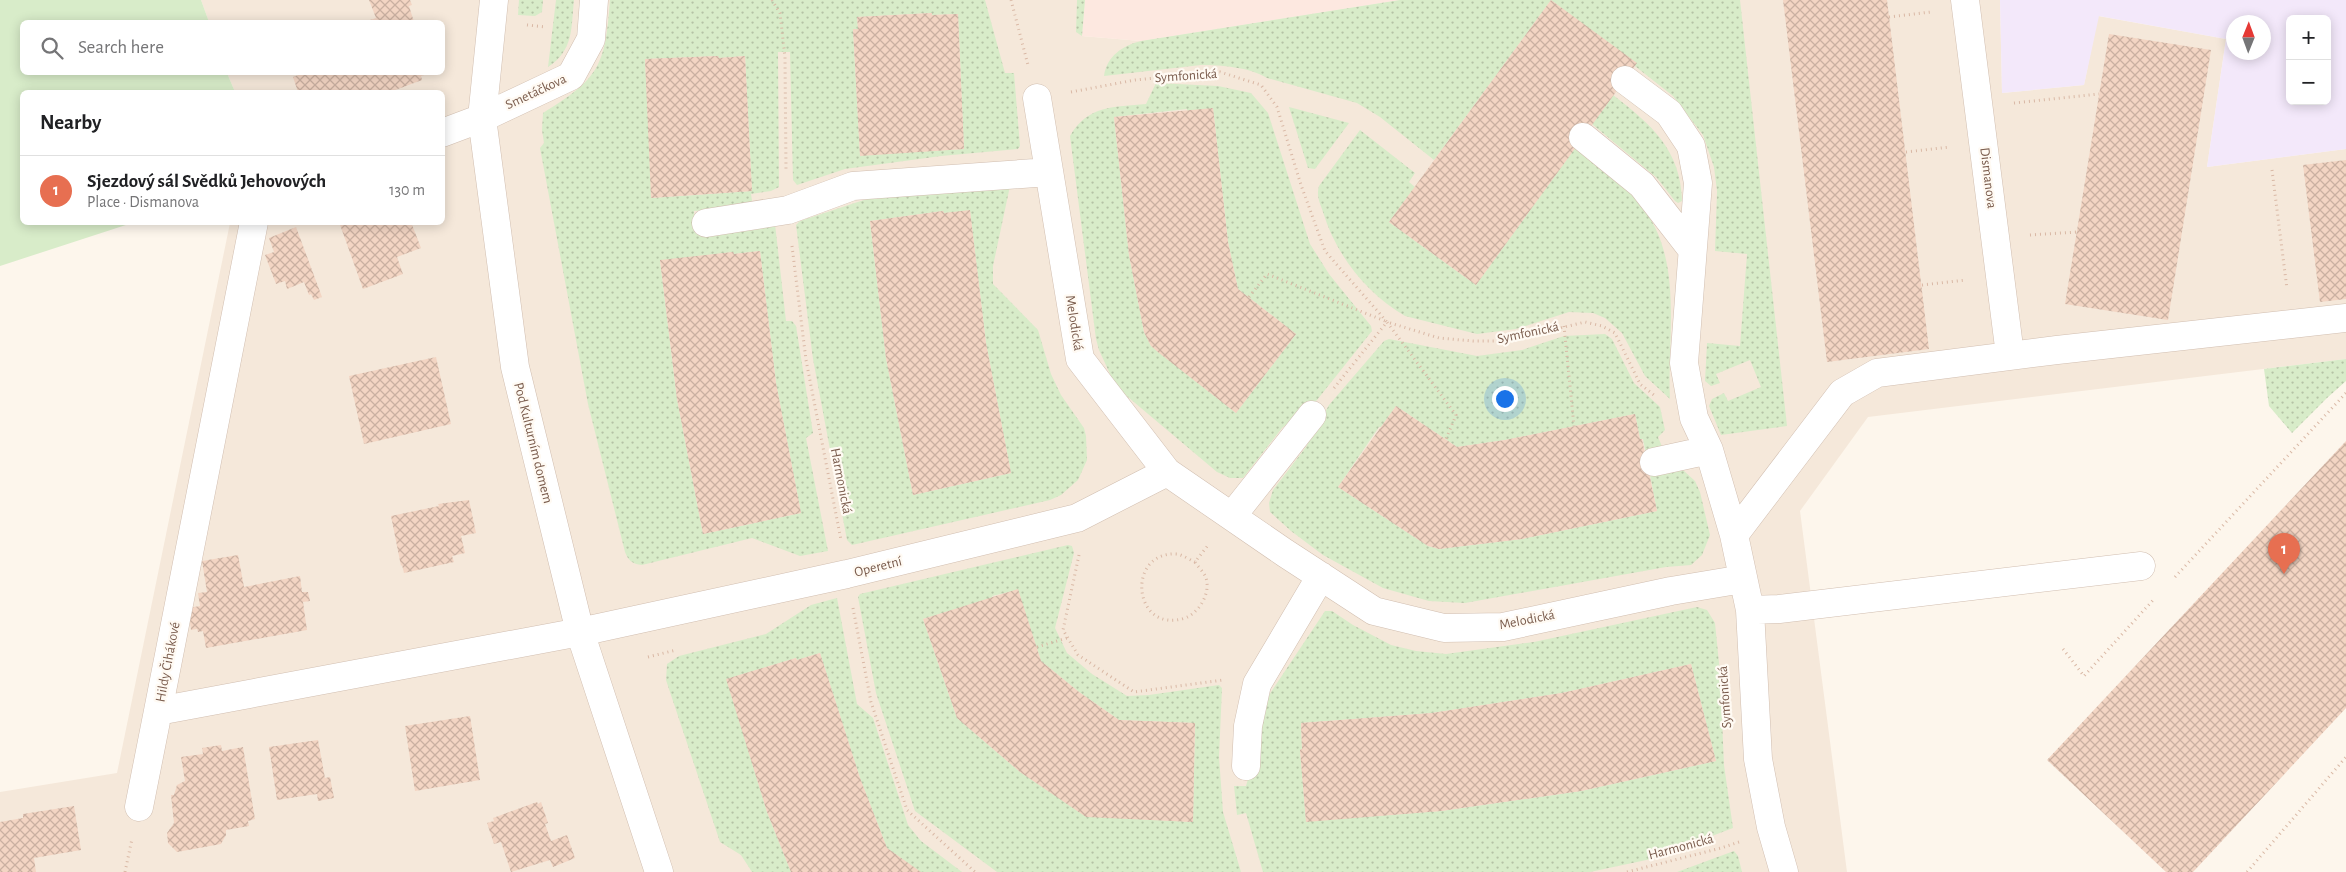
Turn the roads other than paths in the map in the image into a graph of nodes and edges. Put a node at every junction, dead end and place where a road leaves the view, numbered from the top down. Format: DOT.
graph roads {
  1 [pos="494,0"];
  2 [pos="594,0"];
  3 [pos="1965,0"];
  4 [pos="1625,80"];
  5 [pos="1037,98"];
  6 [pos="482,118"];
  7 [pos="445,132"];
  8 [pos="1583,137"];
  9 [pos="1049,172"];
  10 [pos="706,223"];
  11 [pos="253,225"];
  12 [pos="1691,248"];
  13 [pos="2346,318"];
  14 [pos="2010,356"];
  15 [pos="1312,416"];
  16 [pos="1708,450"];
  17 [pos="1654,462"];
  18 [pos="1167,472"];
  19 [pos="1232,516"];
  20 [pos="1734,535"];
  21 [pos="2141,566"];
  22 [pos="1321,576"];
  23 [pos="1743,579"];
  24 [pos="1750,610"];
  25 [pos="580,632"];
  26 [pos="158,711"];
  27 [pos="1246,766"];
  28 [pos="139,807"];
  29 [pos="659,872"];
  30 [pos="1784,872"];
  1 -- 6 [label="street, Pod Kulturním domem"];
  2 -- 6 [label="street, Smetáčkova"];
  3 -- 14 [label="street, Dismanova"];
  4 -- 12 [label="street, Symfonická"];
  5 -- 9 [label="street, Melodická"];
  6 -- 7 [label="street"];
  6 -- 25 [label="street, Pod Kulturním domem"];
  8 -- 12 [label="street"];
  9 -- 10 [label="street"];
  9 -- 18 [label="street, Melodická"];
  11 -- 26 [label="street, Hildy Čihákové"];
  12 -- 16 [label="street, Symfonická"];
  13 -- 14 [label="street"];
  14 -- 20 [label="street"];
  15 -- 19 [label="street"];
  16 -- 17 [label="street"];
  16 -- 20 [label="street, Symfonická"];
  18 -- 19 [label="street, Melodická"];
  18 -- 25 [label="street, Operetní"];
  19 -- 22 [label="street, Melodická"];
  20 -- 23 [label="street, Symfonická"];
  21 -- 24 [label="street"];
  22 -- 23 [label="street, Melodická"];
  22 -- 27 [label="street"];
  23 -- 24 [label="street, Symfonická"];
  24 -- 30 [label="street, Symfonická"];
  25 -- 26 [label="street, Hildy Čihákové"];
  25 -- 29 [label="street, Pod Kulturním domem"];
  26 -- 28 [label="street"];
}
